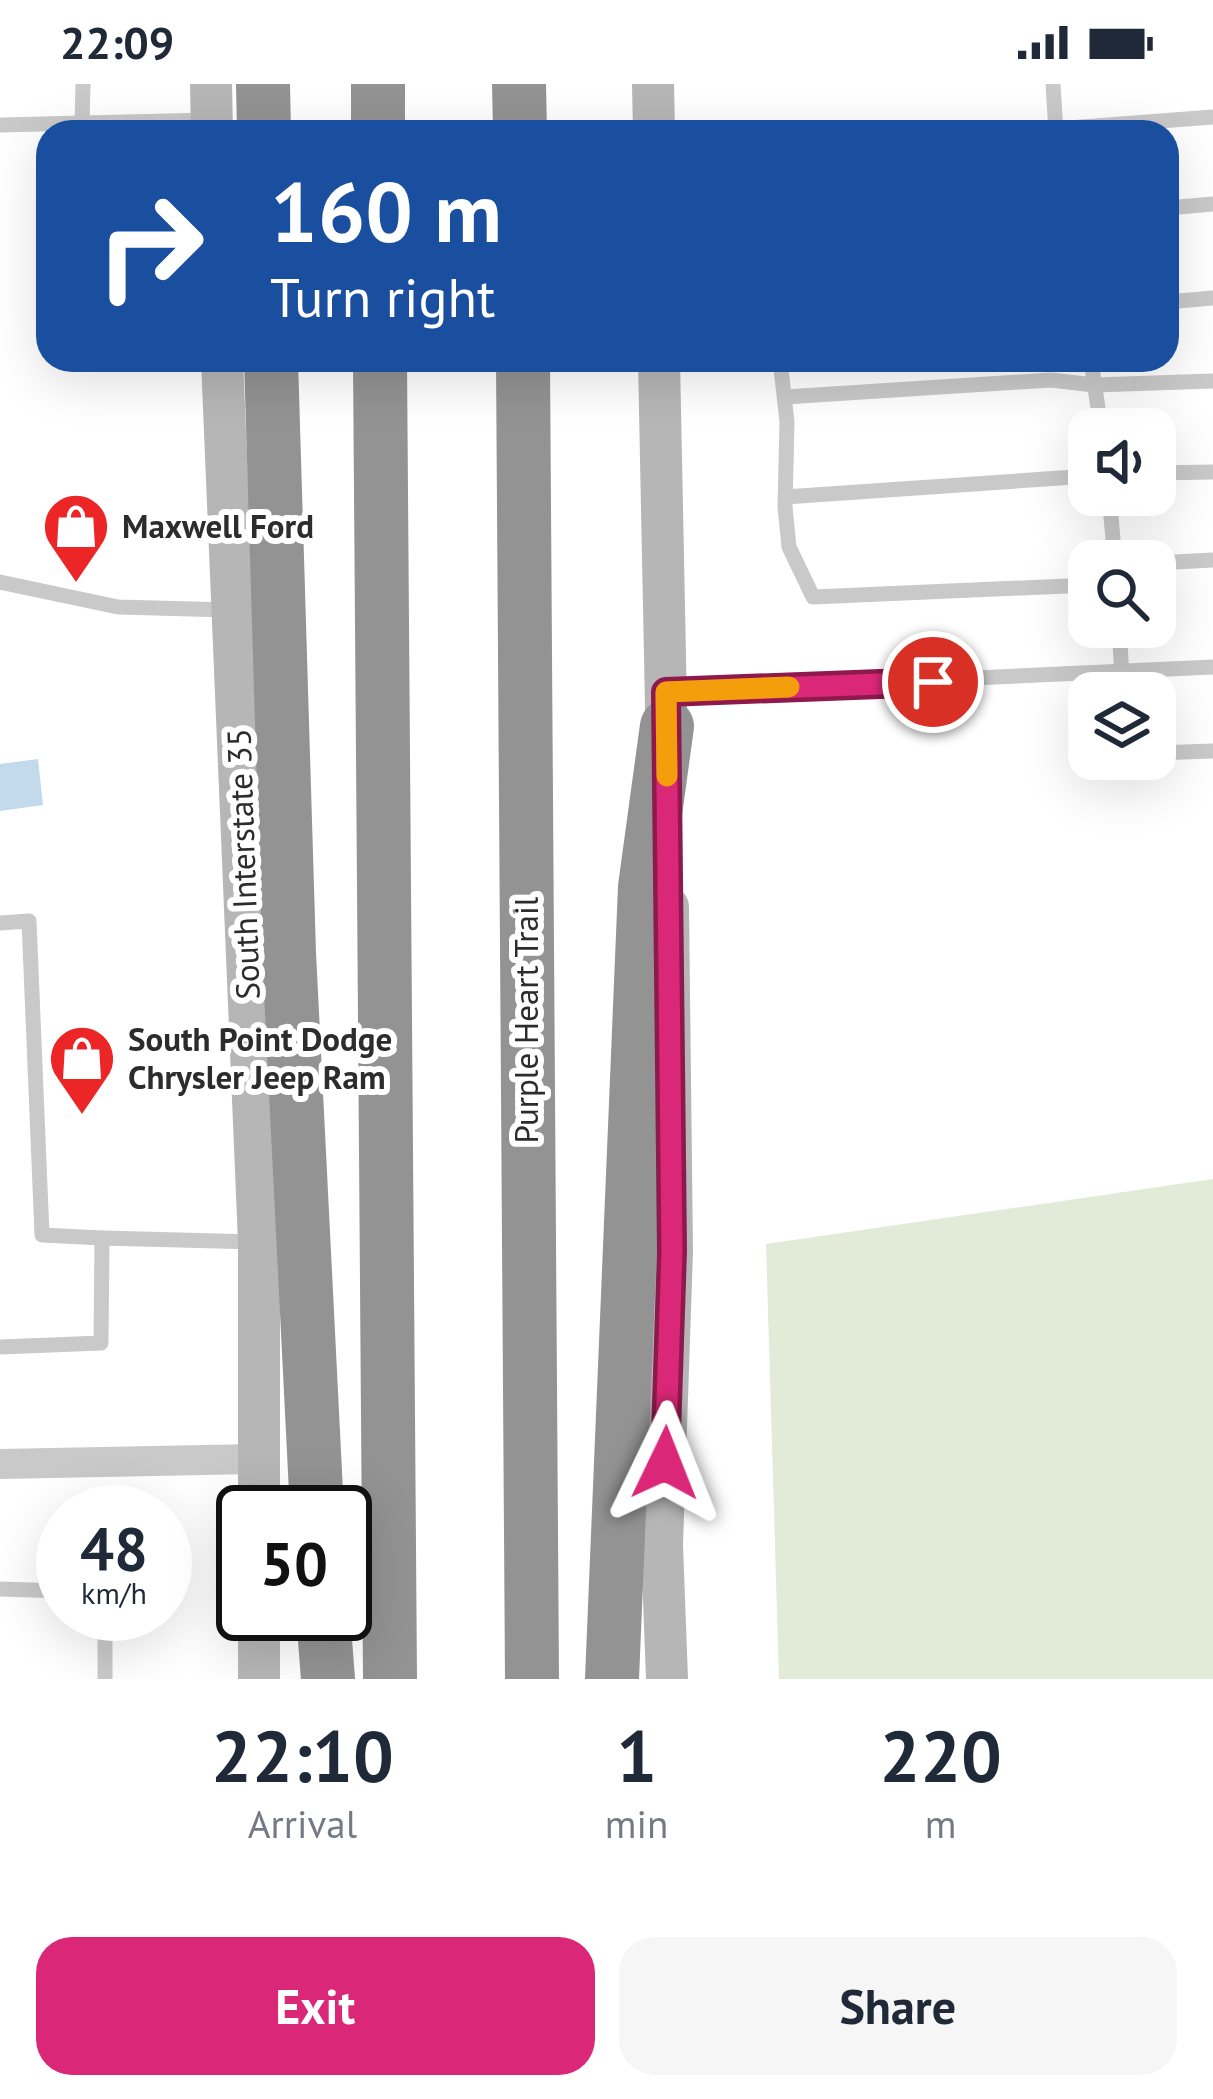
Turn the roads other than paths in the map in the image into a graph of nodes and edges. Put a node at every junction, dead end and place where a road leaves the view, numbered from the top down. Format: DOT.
graph roads {
  1 [pos="83,84"];
  2 [pos="263,84"];
  3 [pos="378,84"];
  4 [pos="520,84"];
  5 [pos="653,84"];
  6 [pos="1053,84"];
  7 [pos="212,112"];
  8 [pos="1213,117"];
  9 [pos="82,120"];
  10 [pos="108,120"];
  11 [pos="264,120"];
  12 [pos="378,120"];
  13 [pos="520,120"];
  14 [pos="654,120"];
  15 [pos="1055,120"];
  16 [pos="1179,120"];
  17 [pos="36,124"];
  18 [pos="0,125"];
  19 [pos="1213,204"];
  20 [pos="1179,207"];
  21 [pos="1213,298"];
  22 [pos="1179,301"];
  23 [pos="222,372"];
  24 [pos="271,372"];
  25 [pos="380,372"];
  26 [pos="523,372"];
  27 [pos="659,372"];
  28 [pos="782,372"];
  29 [pos="1092,372"];
  30 [pos="1213,380"];
  31 [pos="1094,385"];
  32 [pos="785,397"];
  33 [pos="1098,408"];
  34 [pos="1213,472"];
  35 [pos="1176,473"];
  36 [pos="1068,477"];
  37 [pos="785,496"];
  38 [pos="1213,560"];
  39 [pos="1176,562"];
  40 [pos="0,582"];
  41 [pos="1068,586"];
  42 [pos="232,610"];
  43 [pos="1213,667"];
  44 [pos="1136,672"];
  45 [pos="1068,677"];
  46 [pos="666,709"];
  47 [pos="1213,751"];
  48 [pos="1176,752"];
  49 [pos="0,923"];
  50 [pos="102,1238"];
  51 [pos="260,1242"];
  52 [pos="0,1347"];
  53 [pos="259,1459"];
  54 [pos="0,1465"];
  55 [pos="259,1485"];
  56 [pos="316,1485"];
  57 [pos="0,1589"];
  58 [pos="36,1590"];
  59 [pos="105,1641"];
  60 [pos="259,1641"];
  61 [pos="325,1641"];
  62 [pos="105,1679"];
  63 [pos="259,1679"];
  64 [pos="328,1679"];
  65 [pos="390,1679"];
  66 [pos="532,1679"];
  67 [pos="612,1679"];
  68 [pos="667,1679"];
  1 -- 9 [label="lane"];
  2 -- 11 [label="highway"];
  3 -- 12 [label="highway"];
  4 -- 13 [label="highway"];
  5 -- 14 [label="main road"];
  6 -- 15 [label="lane"];
  7 -- 10 [label="lane"];
  8 -- 16 [label="lane"];
  17 -- 18 [label="lane"];
  19 -- 20 [label="lane"];
  21 -- 22 [label="lane"];
  23 -- 42 [label="main road, South Interstate 35"];
  24 -- 56 [label="highway"];
  25 -- 65 [label="highway"];
  26 -- 66 [label="highway, Purple Heart Trail"];
  27 -- 46 [label="main road"];
  28 -- 32 [label="lane"];
  29 -- 31 [label="lane"];
  30 -- 31 [label="lane"];
  31 -- 32 [label="lane"];
  31 -- 33 [label="lane"];
  32 -- 37 [label="lane"];
  34 -- 35 [label="lane"];
  36 -- 37 [label="lane"];
  37 -- 41 [label="lane"];
  38 -- 39 [label="lane"];
  40 -- 42 [label="lane"];
  42 -- 51 [label="main road, South Interstate 35"];
  43 -- 44 [label="lane"];
  45 -- 46 [label="lane"];
  46 -- 67 [label="highway"];
  46 -- 68 [label="main road"];
  47 -- 48 [label="lane"];
  49 -- 50 [label="lane"];
  50 -- 51 [label="lane"];
  50 -- 52 [label="lane"];
  51 -- 53 [label="main road, South Interstate 35"];
  53 -- 54 [label="street"];
  53 -- 55 [label="main road, South Interstate 35"];
  57 -- 58 [label="lane"];
  59 -- 62 [label="lane"];
  60 -- 63 [label="main road"];
  61 -- 64 [label="highway"];
}
